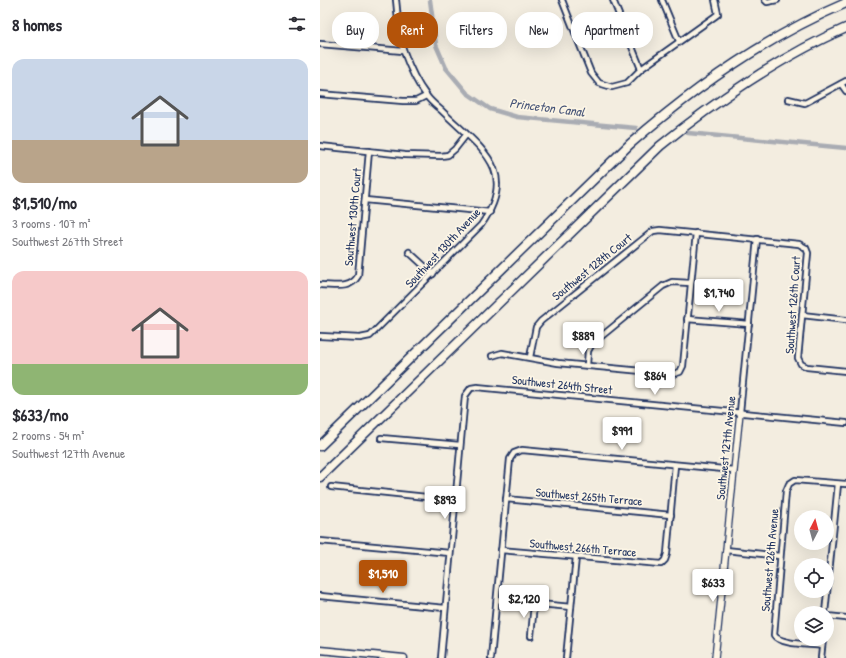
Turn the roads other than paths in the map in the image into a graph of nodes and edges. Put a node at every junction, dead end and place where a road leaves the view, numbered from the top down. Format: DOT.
graph roads {
  1 [pos="396,0"];
  2 [pos="562,0"];
  3 [pos="613,0"];
  4 [pos="662,0"];
  5 [pos="715,0"];
  6 [pos="765,0"];
  7 [pos="777,0"];
  8 [pos="846,3"];
  9 [pos="846,28"];
  10 [pos="679,41"];
  11 [pos="320,44"];
  12 [pos="403,51"];
  13 [pos="641,69"];
  14 [pos="846,81"];
  15 [pos="841,84"];
  16 [pos="846,91"];
  17 [pos="320,94"];
  18 [pos="426,96"];
  19 [pos="788,99"];
  20 [pos="466,135"];
  21 [pos="320,146"];
  22 [pos="369,151"];
  23 [pos="365,200"];
  24 [pos="490,212"];
  25 [pos="696,233"];
  26 [pos="757,239"];
  27 [pos="806,248"];
  28 [pos="409,252"];
  29 [pos="433,274"];
  30 [pos="691,283"];
  31 [pos="320,285"];
  32 [pos="802,315"];
  33 [pos="687,319"];
  34 [pos="846,320"];
  35 [pos="749,324"];
  36 [pos="320,336"];
  37 [pos="492,356"];
  38 [pos="530,358"];
  39 [pos="587,365"];
  40 [pos="846,371"];
  41 [pos="740,412"];
  42 [pos="846,423"];
  43 [pos="381,438"];
  44 [pos="460,445"];
  45 [pos="320,446"];
  46 [pos="675,464"];
  47 [pos="734,470"];
  48 [pos="320,477"];
  49 [pos="838,484"];
  50 [pos="846,484"];
  51 [pos="331,487"];
  52 [pos="506,499"];
  53 [pos="455,500"];
  54 [pos="671,515"];
  55 [pos="320,541"];
  56 [pos="501,550"];
  57 [pos="726,550"];
  58 [pos="450,553"];
  59 [pos="780,556"];
  60 [pos="576,557"];
  61 [pos="320,596"];
  62 [pos="497,600"];
  63 [pos="534,604"];
  64 [pos="826,606"];
  65 [pos="571,607"];
  66 [pos="446,608"];
  67 [pos="834,617"];
  68 [pos="846,618"];
  69 [pos="531,636"];
  70 [pos="794,642"];
  71 [pos="822,646"];
  72 [pos="320,650"];
  73 [pos="404,658"];
  74 [pos="441,658"];
  75 [pos="491,658"];
  76 [pos="566,658"];
  77 [pos="715,658"];
  78 [pos="821,658"];
  1 -- 12 [label="street, Southwest 130th Avenue"];
  2 -- 13 [label="street"];
  3 -- 13 [label="street"];
  4 -- 10 [label="street"];
  5 -- 10 [label="street"];
  6 -- 7 [label="street"];
  8 -- 45 [label="highway"];
  9 -- 48 [label="highway"];
  10 -- 13 [label="street"];
  11 -- 12 [label="street"];
  12 -- 18 [label="street, Southwest 130th Avenue"];
  14 -- 15 [label="street"];
  15 -- 16 [label="street"];
  15 -- 19 [label="street"];
  17 -- 18 [label="street"];
  18 -- 20 [label="street, Southwest 130th Avenue"];
  20 -- 22 [label="street"];
  20 -- 24 [label="street, Southwest 130th Avenue"];
  21 -- 22 [label="street"];
  22 -- 23 [label="street, Southwest 130th Court"];
  23 -- 24 [label="street"];
  23 -- 31 [label="street, Southwest 130th Court"];
  24 -- 29 [label="street, Southwest 130th Avenue"];
  25 -- 26 [label="street, Southwest 128th Court"];
  25 -- 30 [label="street"];
  25 -- 38 [label="street, Southwest 128th Court"];
  26 -- 27 [label="street, Southwest 128th Court"];
  26 -- 35 [label="street, Southwest 127th Avenue"];
  27 -- 32 [label="street, Southwest 126th Court"];
  28 -- 29 [label="street"];
  29 -- 36 [label="street, Southwest 130th Avenue"];
  30 -- 33 [label="street"];
  30 -- 39 [label="street"];
  32 -- 34 [label="street"];
  32 -- 40 [label="street, Southwest 126th Court"];
  33 -- 35 [label="street"];
  33 -- 39 [label="street"];
  35 -- 41 [label="street, Southwest 127th Avenue"];
  37 -- 38 [label="street"];
  38 -- 39 [label="street"];
  41 -- 42 [label="street, Southwest 264th Street"];
  41 -- 44 [label="street, Southwest 264th Street"];
  41 -- 47 [label="street, Southwest 127th Avenue"];
  43 -- 44 [label="street"];
  44 -- 53 [label="street"];
  46 -- 47 [label="street"];
  46 -- 52 [label="street"];
  46 -- 54 [label="street"];
  47 -- 57 [label="street, Southwest 127th Avenue"];
  49 -- 50 [label="street"];
  49 -- 59 [label="street, Southwest 126th Avenue"];
  49 -- 64 [label="street"];
  51 -- 53 [label="street"];
  52 -- 54 [label="street, Southwest 265th Terrace"];
  52 -- 56 [label="street"];
  53 -- 58 [label="street"];
  54 -- 60 [label="street, Southwest 266th Terrace"];
  55 -- 58 [label="street"];
  56 -- 60 [label="street, Southwest 266th Terrace"];
  56 -- 62 [label="street"];
  57 -- 59 [label="street"];
  57 -- 77 [label="street, Southwest 127th Avenue"];
  58 -- 66 [label="street"];
  59 -- 70 [label="street, Southwest 126th Avenue"];
  60 -- 65 [label="street"];
  61 -- 66 [label="street"];
  62 -- 63 [label="street"];
  62 -- 75 [label="street"];
  63 -- 65 [label="street"];
  63 -- 69 [label="street"];
  65 -- 76 [label="street"];
  66 -- 74 [label="street"];
  67 -- 68 [label="street"];
  71 -- 78 [label="street"];
  72 -- 73 [label="main road"];
}
